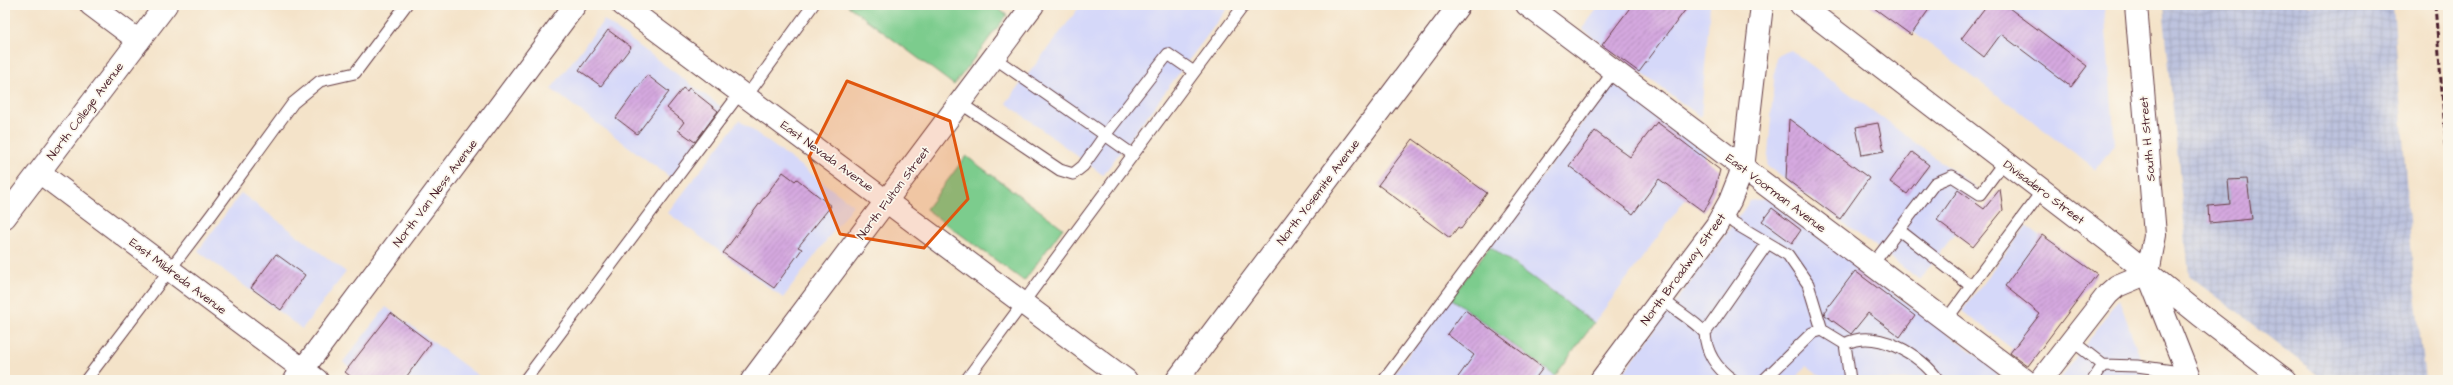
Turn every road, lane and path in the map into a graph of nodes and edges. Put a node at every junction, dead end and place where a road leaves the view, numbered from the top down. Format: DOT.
graph roads {
  1 [pos="91,5"];
  2 [pos="166,5"];
  3 [pos="406,5"];
  4 [pos="575,5"];
  5 [pos="623,5"];
  6 [pos="813,5"];
  7 [pos="1033,5"];
  8 [pos="1244,5"];
  9 [pos="1459,5"];
  10 [pos="1527,5"];
  11 [pos="1762,5"];
  12 [pos="1801,5"];
  13 [pos="2136,5"];
  14 [pos="139,41"];
  15 [pos="993,57"];
  16 [pos="1614,70"];
  17 [pos="1194,72"];
  18 [pos="743,95"];
  19 [pos="960,103"];
  20 [pos="1105,135"];
  21 [pos="1132,154"];
  22 [pos="2004,162"];
  23 [pos="1743,168"];
  24 [pos="39,172"];
  25 [pos="2042,191"];
  26 [pos="888,202"];
  27 [pos="1724,214"];
  28 [pos="5,217"];
  29 [pos="1899,230"];
  30 [pos="1767,244"];
  31 [pos="1872,266"];
  32 [pos="169,269"];
  33 [pos="2148,273"];
  34 [pos="1971,286"];
  35 [pos="1662,299"];
  36 [pos="1024,302"];
  37 [pos="1946,320"];
  38 [pos="1822,330"];
  39 [pos="1705,332"];
  40 [pos="2071,340"];
  41 [pos="1845,344"];
  42 [pos="2103,365"];
  43 [pos="2189,376"];
  44 [pos="305,377"];
  45 [pos="2278,378"];
  46 [pos="86,380"];
  47 [pos="525,380"];
  48 [pos="752,380"];
  49 [pos="966,380"];
  50 [pos="1126,380"];
  51 [pos="1178,380"];
  52 [pos="1384,380"];
  53 [pos="1601,380"];
  54 [pos="1733,380"];
  55 [pos="1764,380"];
  56 [pos="1850,380"];
  57 [pos="1938,380"];
  58 [pos="2025,380"];
  59 [pos="2041,380"];
  60 [pos="2093,380"];
  1 -- 14 [label="street"];
  2 -- 14 [label="street, North College Avenue"];
  3 -- 32 [label="lane"];
  4 -- 44 [label="street, North Van Ness Avenue"];
  5 -- 18 [label="street, East Nevada Avenue"];
  6 -- 18 [label="lane"];
  7 -- 15 [label="street, North Fulton Street"];
  8 -- 17 [label="lane"];
  9 -- 51 [label="street, North Yosemite Avenue"];
  10 -- 16 [label="street, East Voorman Avenue"];
  11 -- 23 [label="street, North Broadway Street"];
  12 -- 22 [label="street, Divisadero Street"];
  13 -- 33 [label="street, South H Street"];
  14 -- 24 [label="street, North College Avenue"];
  15 -- 19 [label="street, North Fulton Street"];
  15 -- 20 [label="lane"];
  16 -- 23 [label="street, East Voorman Avenue"];
  16 -- 52 [label="lane"];
  17 -- 20 [label="lane"];
  17 -- 21 [label="lane"];
  18 -- 26 [label="street, East Nevada Avenue"];
  18 -- 47 [label="lane"];
  19 -- 20 [label="lane"];
  19 -- 26 [label="street, North Fulton Street"];
  20 -- 21 [label="lane"];
  21 -- 36 [label="lane"];
  22 -- 25 [label="street, Divisadero Street"];
  22 -- 29 [label="lane"];
  23 -- 27 [label="street, North Broadway Street"];
  23 -- 31 [label="street, East Voorman Avenue"];
  24 -- 28 [label="street, North College Avenue"];
  24 -- 32 [label="street, East Mildreda Avenue"];
  25 -- 33 [label="street, Divisadero Street"];
  25 -- 34 [label="lane"];
  26 -- 36 [label="street, East Nevada Avenue"];
  26 -- 48 [label="street, North Fulton Street"];
  27 -- 30 [label="lane"];
  27 -- 35 [label="street, North Broadway Street"];
  29 -- 31 [label="lane"];
  29 -- 34 [label="lane"];
  30 -- 38 [label="lane"];
  30 -- 39 [label="lane"];
  31 -- 37 [label="street, East Voorman Avenue"];
  32 -- 44 [label="street, East Mildreda Avenue"];
  32 -- 46 [label="lane"];
  33 -- 40 [label="street"];
  33 -- 43 [label="street"];
  33 -- 45 [label="street, Divisadero Street"];
  34 -- 37 [label="lane"];
  35 -- 39 [label="lane"];
  35 -- 53 [label="street, North Broadway Street"];
  36 -- 49 [label="lane"];
  36 -- 50 [label="street, East Nevada Avenue"];
  37 -- 58 [label="street, East Voorman Avenue"];
  38 -- 41 [label="lane"];
  38 -- 55 [label="lane"];
  39 -- 54 [label="lane"];
  40 -- 42 [label="lane"];
  40 -- 59 [label="street"];
  41 -- 56 [label="lane"];
  41 -- 57 [label="lane"];
  42 -- 43 [label="lane"];
  42 -- 60 [label="lane"];
}
